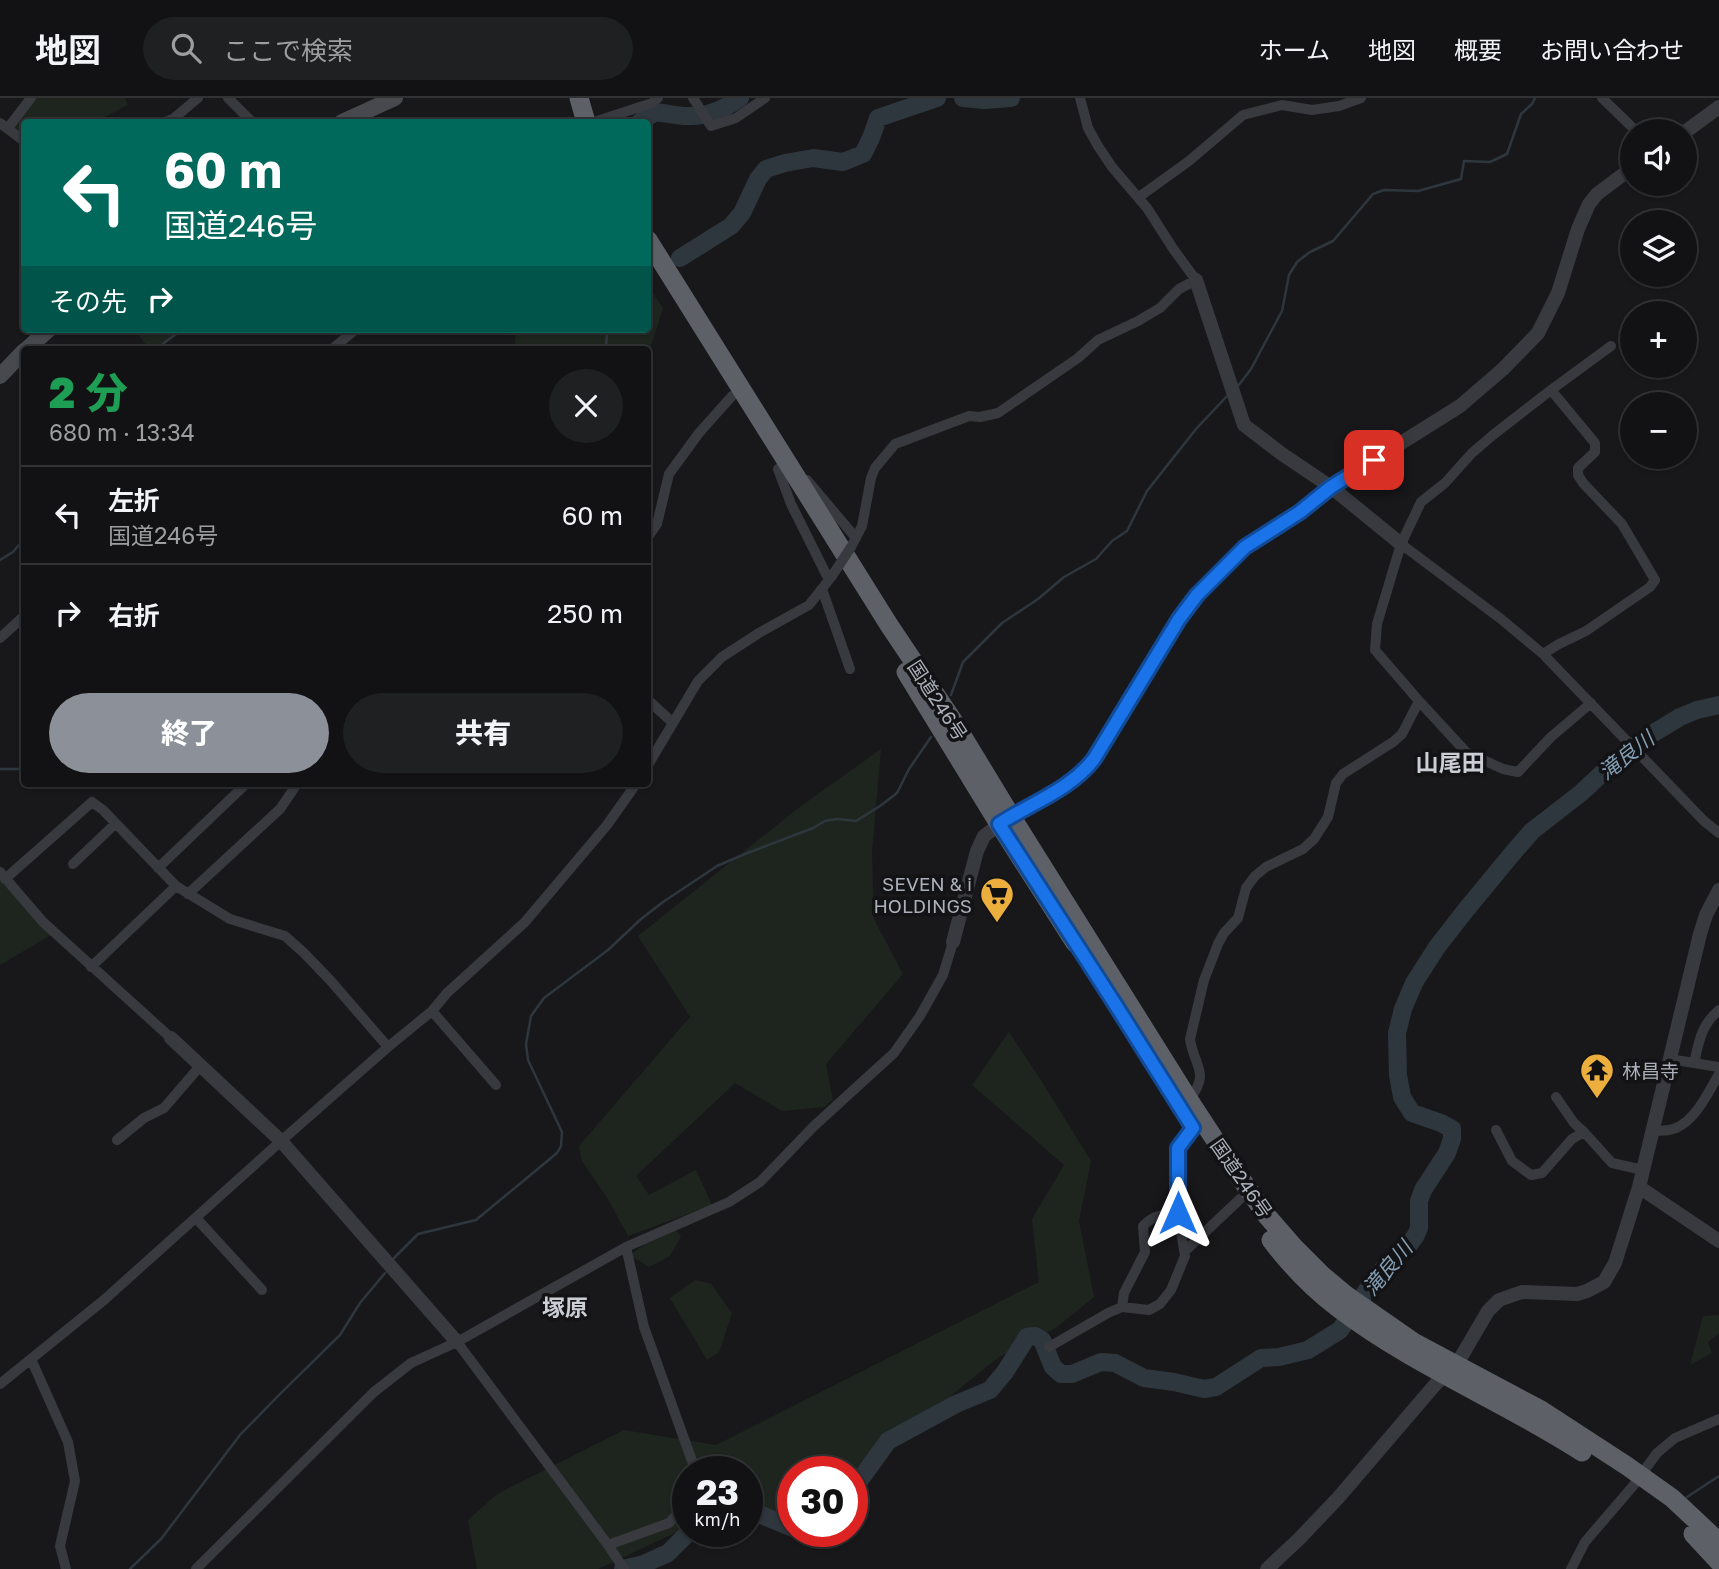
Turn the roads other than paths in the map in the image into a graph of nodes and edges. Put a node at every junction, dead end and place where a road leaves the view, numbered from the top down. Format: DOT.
graph roads {
  1 [pos="31,98"];
  2 [pos="198,98"];
  3 [pos="228,98"];
  4 [pos="395,98"];
  5 [pos="565,98"];
  6 [pos="579,98"];
  7 [pos="658,98"];
  8 [pos="694,98"];
  9 [pos="765,98"];
  10 [pos="1080,98"];
  11 [pos="1360,98"];
  12 [pos="1602,98"];
  13 [pos="1719,107"];
  14 [pos="173,119"];
  15 [pos="248,119"];
  16 [pos="349,119"];
  17 [pos="582,119"];
  18 [pos="583,119"];
  19 [pos="595,119"];
  20 [pos="1624,119"];
  21 [pos="1697,123"];
  22 [pos="4,125"];
  23 [pos="21,139"];
  24 [pos="1620,177"];
  25 [pos="1139,197"];
  26 [pos="651,245"];
  27 [pos="651,269"];
  28 [pos="1196,280"];
  29 [pos="45,333"];
  30 [pos="351,333"];
  31 [pos="30,346"];
  32 [pos="336,346"];
  33 [pos="1611,346"];
  34 [pos="21,355"];
  35 [pos="0,376"];
  36 [pos="1551,390"];
  37 [pos="732,396"];
  38 [pos="785,471"];
  39 [pos="1331,487"];
  40 [pos="651,533"];
  41 [pos="853,543"];
  42 [pos="1401,544"];
  43 [pos="828,582"];
  44 [pos="21,619"];
  45 [pos="0,638"];
  46 [pos="1543,654"];
  47 [pos="849,669"];
  48 [pos="1419,701"];
  49 [pos="651,703"];
  50 [pos="1591,703"];
  51 [pos="672,722"];
  52 [pos="651,760"];
  53 [pos="243,787"];
  54 [pos="295,787"];
  55 [pos="634,787"];
  56 [pos="1005,820"];
  57 [pos="116,824"];
  58 [pos="1719,833"];
  59 [pos="73,864"];
  60 [pos="158,868"];
  61 [pos="2,876"];
  62 [pos="176,886"];
  63 [pos="1719,890"];
  64 [pos="188,894"];
  65 [pos="953,942"];
  66 [pos="91,967"];
  67 [pos="1719,1010"];
  68 [pos="432,1011"];
  69 [pos="171,1038"];
  70 [pos="388,1047"];
  71 [pos="1669,1059"];
  72 [pos="1695,1063"];
  73 [pos="201,1065"];
  74 [pos="1719,1067"];
  75 [pos="1719,1074"];
  76 [pos="496,1085"];
  77 [pos="1556,1097"];
  78 [pos="1189,1100"];
  79 [pos="1193,1128"];
  80 [pos="1496,1130"];
  81 [pos="1653,1131"];
  82 [pos="1584,1132"];
  83 [pos="117,1140"];
  84 [pos="281,1141"];
  85 [pos="1643,1170"];
  86 [pos="1639,1187"];
  87 [pos="1240,1199"];
  88 [pos="1178,1213"];
  89 [pos="196,1218"];
  90 [pos="1719,1241"];
  91 [pos="626,1247"];
  92 [pos="1185,1251"];
  93 [pos="262,1290"];
  94 [pos="1342,1301"];
  95 [pos="1122,1307"];
  96 [pos="457,1342"];
  97 [pos="1049,1347"];
  98 [pos="31,1359"];
  99 [pos="1449,1369"];
  100 [pos="0,1384"];
  101 [pos="1719,1419"];
  102 [pos="690,1456"];
  103 [pos="1637,1480"];
  104 [pos="672,1520"];
  105 [pos="1719,1542"];
  106 [pos="608,1545"];
  107 [pos="1719,1562"];
  108 [pos="622,1566"];
  109 [pos="66,1569"];
  110 [pos="196,1569"];
  111 [pos="1267,1569"];
  112 [pos="1571,1569"];
  1 -- 22 [label="street"];
  2 -- 14 [label="street"];
  3 -- 15 [label="street"];
  4 -- 16 [label="main road"];
  5 -- 17 [label="highway"];
  6 -- 18 [label="highway"];
  7 -- 19 [label="street"];
  8 -- 9 [label="street"];
  10 -- 25 [label="street"];
  11 -- 25 [label="street"];
  12 -- 20 [label="street"];
  13 -- 21 [label="street"];
  22 -- 23 [label="street"];
  24 -- 39 [label="street"];
  25 -- 28 [label="street"];
  26 -- 38 [label="highway, 国道246号"];
  27 -- 37 [label="highway, 国道246号"];
  28 -- 39 [label="street"];
  28 -- 41 [label="street"];
  29 -- 31 [label="main road"];
  30 -- 32 [label="street"];
  33 -- 36 [label="street"];
  34 -- 35 [label="main road"];
  36 -- 42 [label="street"];
  36 -- 46 [label="street"];
  37 -- 38 [label="highway, 国道246号"];
  37 -- 40 [label="street"];
  38 -- 41 [label="street"];
  38 -- 43 [label="street"];
  38 -- 56 [label="highway, 国道246号"];
  39 -- 42 [label="street"];
  39 -- 56 [label="street"];
  41 -- 43 [label="street, bridge"];
  42 -- 46 [label="street"];
  42 -- 48 [label="street"];
  43 -- 47 [label="street"];
  43 -- 51 [label="street"];
  44 -- 45 [label="street"];
  46 -- 50 [label="street"];
  48 -- 50 [label="street"];
  48 -- 78 [label="street"];
  49 -- 51 [label="street"];
  50 -- 58 [label="street"];
  51 -- 52 [label="street"];
  53 -- 60 [label="street"];
  54 -- 64 [label="street"];
  55 -- 68 [label="street"];
  56 -- 65 [label="street"];
  56 -- 78 [label="highway, 国道246号"];
  56 -- 79 [label="highway, 国道246号"];
  57 -- 59 [label="street"];
  57 -- 60 [label="street"];
  57 -- 61 [label="street"];
  60 -- 62 [label="street"];
  61 -- 66 [label="street"];
  62 -- 64 [label="street"];
  62 -- 66 [label="street"];
  63 -- 71 [label="street"];
  64 -- 70 [label="street"];
  65 -- 91 [label="street"];
  66 -- 69 [label="street"];
  67 -- 72 [label="street"];
  68 -- 70 [label="street"];
  68 -- 76 [label="street"];
  69 -- 73 [label="street"];
  70 -- 84 [label="street"];
  71 -- 72 [label="street"];
  71 -- 81 [label="street"];
  72 -- 74 [label="street"];
  73 -- 83 [label="street"];
  73 -- 84 [label="street"];
  75 -- 81 [label="street"];
  77 -- 82 [label="street"];
  78 -- 94 [label="highway, 国道246号"];
  79 -- 87 [label="highway, 国道246号"];
  79 -- 88 [label="street"];
  80 -- 82 [label="street"];
  81 -- 85 [label="street"];
  82 -- 85 [label="street"];
  84 -- 89 [label="street"];
  84 -- 96 [label="street"];
  85 -- 86 [label="street"];
  86 -- 90 [label="street"];
  86 -- 99 [label="street"];
  87 -- 92 [label="street"];
  87 -- 94 [label="highway, 国道246号"];
  88 -- 92 [label="street"];
  88 -- 95 [label="street"];
  89 -- 93 [label="street"];
  89 -- 98 [label="street"];
  91 -- 96 [label="street"];
  91 -- 102 [label="street"];
  92 -- 95 [label="street"];
  94 -- 99 [label="highway, 国道246号"];
  95 -- 97 [label="street"];
  96 -- 106 [label="street"];
  96 -- 110 [label="street"];
  98 -- 100 [label="street"];
  98 -- 109 [label="street"];
  99 -- 103 [label="highway, 国道246号"];
  99 -- 111 [label="street"];
  101 -- 103 [label="street"];
  103 -- 105 [label="highway, 国道246号"];
  103 -- 107 [label="highway, 国道246号"];
  103 -- 112 [label="street"];
  104 -- 106 [label="street"];
  106 -- 108 [label="street"];
}
